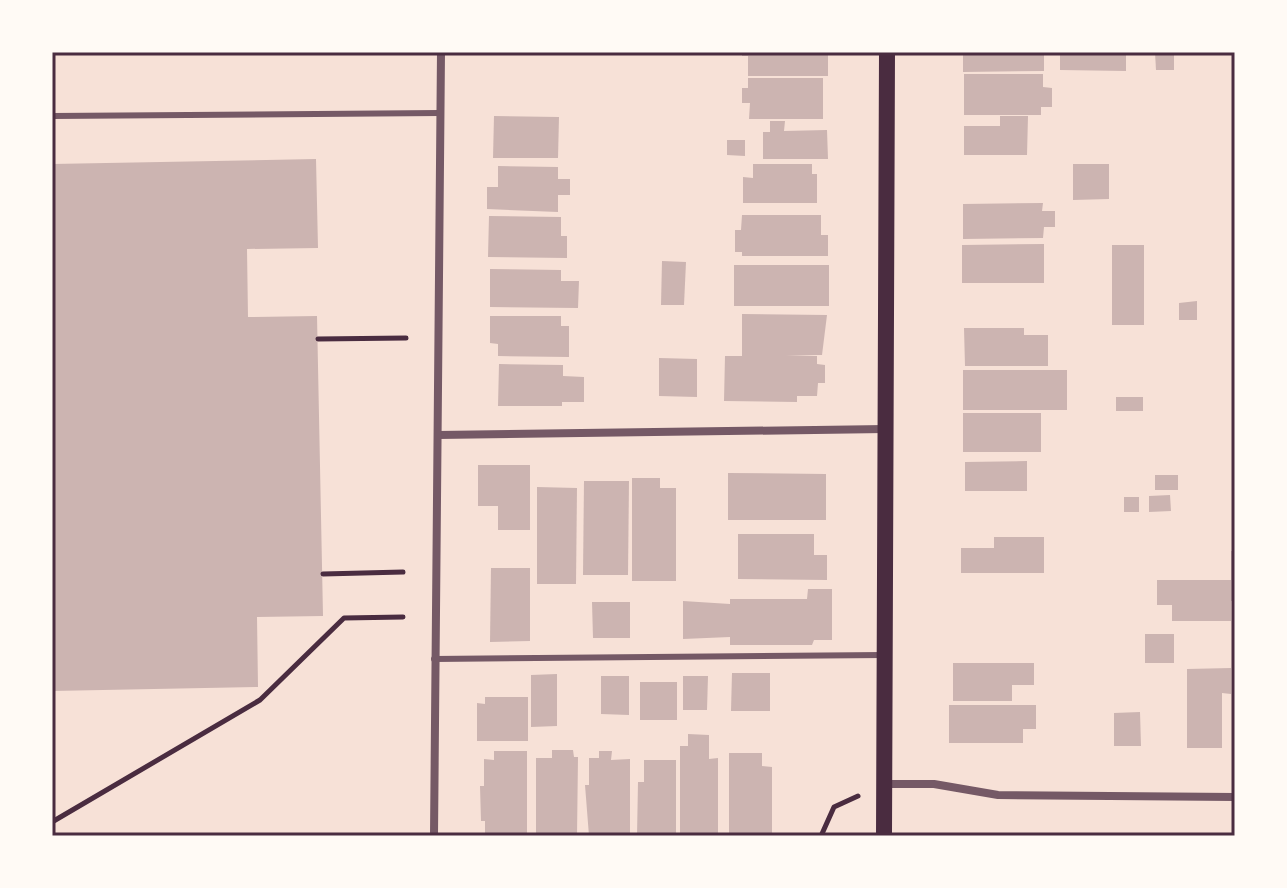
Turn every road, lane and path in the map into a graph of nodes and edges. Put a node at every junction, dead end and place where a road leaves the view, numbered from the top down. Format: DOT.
graph roads {
  1 [pos="441,52"];
  2 [pos="887,52"];
  3 [pos="440,113"];
  4 [pos="52,116"];
  5 [pos="406,338"];
  6 [pos="318,339"];
  7 [pos="885,429"];
  8 [pos="438,435"];
  9 [pos="403,572"];
  10 [pos="323,574"];
  11 [pos="403,617"];
  12 [pos="884,655"];
  13 [pos="434,659"];
  14 [pos="884,784"];
  15 [pos="1235,797"];
  16 [pos="52,822"];
  17 [pos="434,836"];
  18 [pos="821,836"];
  19 [pos="884,836"];
  1 -- 3 [label="street"];
  2 -- 7 [label="main road"];
  3 -- 4 [label="lane"];
  3 -- 8 [label="street"];
  5 -- 6 [label="path"];
  7 -- 8 [label="street"];
  7 -- 12 [label="main road"];
  8 -- 13 [label="street"];
  9 -- 10 [label="path"];
  11 -- 16 [label="path"];
  12 -- 13 [label="lane"];
  12 -- 14 [label="main road"];
  13 -- 17 [label="street"];
  14 -- 15 [label="street"];
  14 -- 18 [label="path"];
  14 -- 19 [label="main road"];
}
